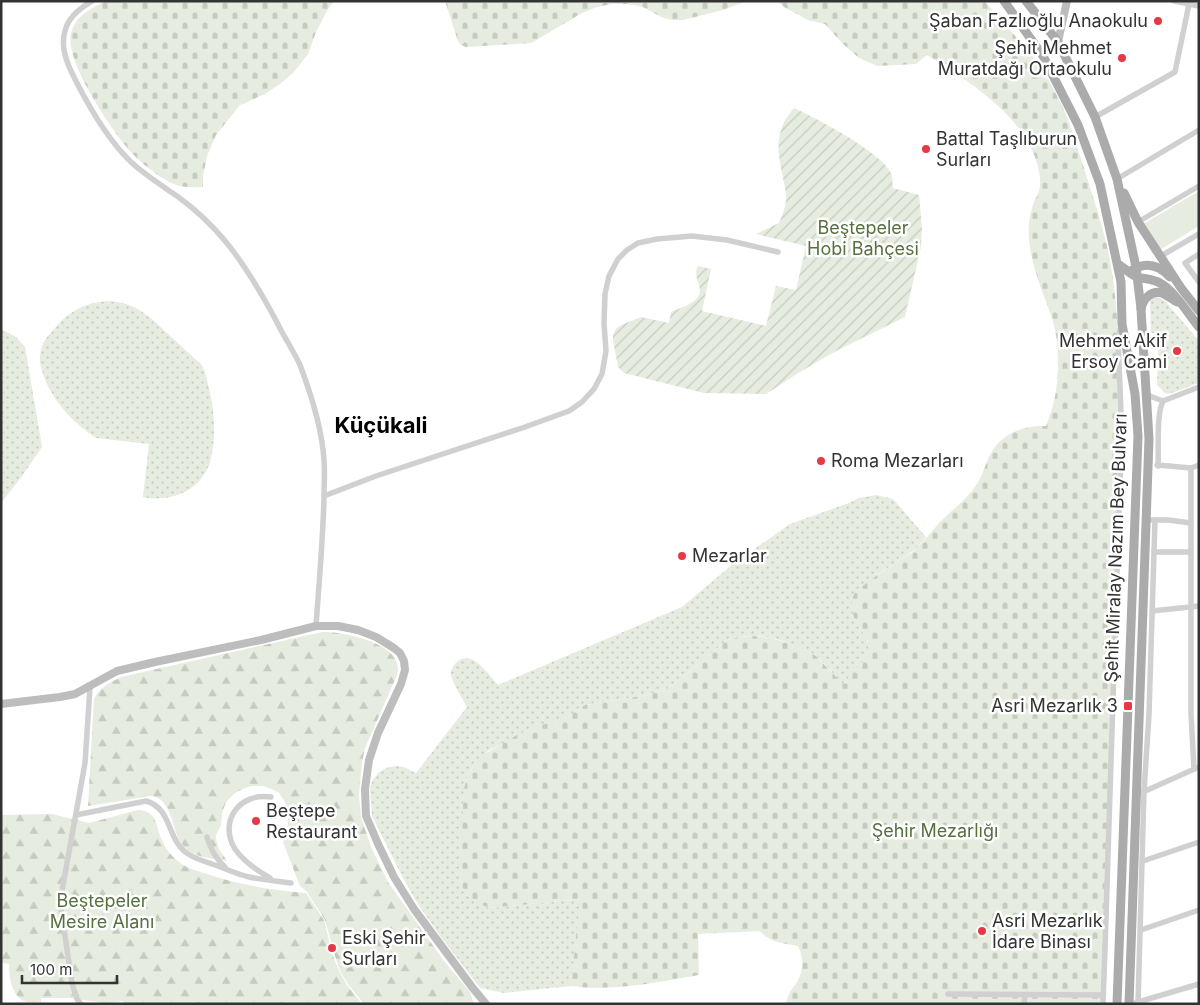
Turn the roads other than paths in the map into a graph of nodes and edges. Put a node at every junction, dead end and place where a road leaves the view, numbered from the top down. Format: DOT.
graph roads {
  1 [pos="92,1"];
  2 [pos="1004,1"];
  3 [pos="1026,1"];
  4 [pos="1067,1"];
  5 [pos="1174,1"];
  6 [pos="1189,4"];
  7 [pos="1199,6"];
  8 [pos="1058,42"];
  9 [pos="1095,117"];
  10 [pos="1199,130"];
  11 [pos="1117,179"];
  12 [pos="1199,186"];
  13 [pos="1138,222"];
  14 [pos="1199,234"];
  15 [pos="778,252"];
  16 [pos="1199,254"];
  17 [pos="1161,256"];
  18 [pos="1118,264"];
  19 [pos="1134,272"];
  20 [pos="1121,282"];
  21 [pos="1199,282"];
  22 [pos="1181,288"];
  23 [pos="1182,305"];
  24 [pos="1141,309"];
  25 [pos="1199,311"];
  26 [pos="1122,324"];
  27 [pos="1199,327"];
  28 [pos="1199,387"];
  29 [pos="1147,395"];
  30 [pos="1163,401"];
  31 [pos="1148,465"];
  32 [pos="1199,465"];
  33 [pos="1158,466"];
  34 [pos="1191,468"];
  35 [pos="324,496"];
  36 [pos="1150,520"];
  37 [pos="1191,522"];
  38 [pos="1199,538"];
  39 [pos="1191,541"];
  40 [pos="1154,552"];
  41 [pos="1191,552"];
  42 [pos="1199,606"];
  43 [pos="1191,607"];
  44 [pos="1152,611"];
  45 [pos="316,626"];
  46 [pos="1199,643"];
  47 [pos="1191,644"];
  48 [pos="1199,677"];
  49 [pos="1191,678"];
  50 [pos="90,687"];
  51 [pos="1,704"];
  52 [pos="1199,713"];
  53 [pos="1191,714"];
  54 [pos="1196,768"];
  55 [pos="1140,793"];
  56 [pos="271,797"];
  57 [pos="76,815"];
  58 [pos="207,837"];
  59 [pos="1199,842"];
  60 [pos="1143,861"];
  61 [pos="228,870"];
  62 [pos="273,880"];
  63 [pos="291,883"];
  64 [pos="1199,910"];
  65 [pos="1141,930"];
  66 [pos="1199,984"];
  67 [pos="948,994"];
  68 [pos="1024,995"];
  69 [pos="1103,995"];
  70 [pos="1134,1003"];
  71 [pos="80,1004"];
  72 [pos="486,1004"];
  73 [pos="1024,1004"];
  74 [pos="1102,1004"];
  75 [pos="1117,1004"];
  1 -- 35 [label="street"];
  2 -- 18 [label="main road, Şehit Miralay Nazım Bey Bulvarı"];
  3 -- 8 [label="main road, Şehit Miralay Nazım Bey Bulvarı"];
  4 -- 8 [label="street"];
  5 -- 6 [label="street"];
  6 -- 7 [label="street"];
  6 -- 9 [label="street"];
  8 -- 9 [label="main road, Şehit Miralay Nazım Bey Bulvarı"];
  9 -- 11 [label="main road, Şehit Miralay Nazım Bey Bulvarı"];
  10 -- 11 [label="street"];
  11 -- 13 [label="main road"];
  11 -- 19 [label="main road, Şehit Miralay Nazım Bey Bulvarı"];
  12 -- 13 [label="street"];
  13 -- 17 [label="main road"];
  14 -- 17 [label="street"];
  15 -- 35 [label="street"];
  16 -- 21 [label="street"];
  17 -- 22 [label="main road"];
  18 -- 19 [label="main road"];
  18 -- 20 [label="main road, Şehit Miralay Nazım Bey Bulvarı"];
  19 -- 20 [label="main road"];
  19 -- 22 [label="main road"];
  19 -- 23 [label="main road"];
  19 -- 24 [label="main road, Şehit Miralay Nazım Bey Bulvarı"];
  20 -- 26 [label="main road, Şehit Miralay Nazım Bey Bulvarı"];
  22 -- 25 [label="main road"];
  23 -- 24 [label="main road"];
  23 -- 27 [label="main road"];
  24 -- 29 [label="main road, Şehit Miralay Nazım Bey Bulvarı"];
  26 -- 69 [label="street"];
  26 -- 75 [label="main road, Şehit Miralay Nazım Bey Bulvarı"];
  28 -- 30 [label="street"];
  29 -- 30 [label="street"];
  29 -- 31 [label="main road, Şehit Miralay Nazım Bey Bulvarı"];
  30 -- 33 [label="street"];
  31 -- 33 [label="street"];
  31 -- 36 [label="main road, Şehit Miralay Nazım Bey Bulvarı"];
  32 -- 34 [label="street"];
  33 -- 34 [label="street"];
  34 -- 37 [label="street"];
  35 -- 45 [label="street"];
  36 -- 37 [label="street"];
  36 -- 40 [label="street"];
  36 -- 55 [label="main road, Şehit Miralay Nazım Bey Bulvarı"];
  37 -- 39 [label="street"];
  38 -- 39 [label="street"];
  39 -- 41 [label="street"];
  40 -- 41 [label="street"];
  40 -- 44 [label="street"];
  41 -- 43 [label="street"];
  42 -- 43 [label="street"];
  43 -- 44 [label="street"];
  43 -- 47 [label="street"];
  44 -- 55 [label="street"];
  45 -- 50 [label="street"];
  45 -- 72 [label="street"];
  46 -- 47 [label="street"];
  47 -- 49 [label="street"];
  48 -- 49 [label="street"];
  49 -- 53 [label="street"];
  50 -- 51 [label="street"];
  50 -- 57 [label="street"];
  52 -- 53 [label="street"];
  53 -- 54 [label="street"];
  54 -- 55 [label="street"];
  55 -- 60 [label="street"];
  55 -- 70 [label="main road, Şehit Miralay Nazım Bey Bulvarı"];
  56 -- 62 [label="street"];
  57 -- 61 [label="street"];
  57 -- 71 [label="street"];
  58 -- 61 [label="street"];
  59 -- 60 [label="street"];
  60 -- 65 [label="street"];
  61 -- 62 [label="street"];
  62 -- 63 [label="street"];
  64 -- 65 [label="street"];
  65 -- 70 [label="street"];
  66 -- 70 [label="street"];
  67 -- 68 [label="street"];
  68 -- 69 [label="street"];
  68 -- 73 [label="street"];
  69 -- 74 [label="street"];
}
